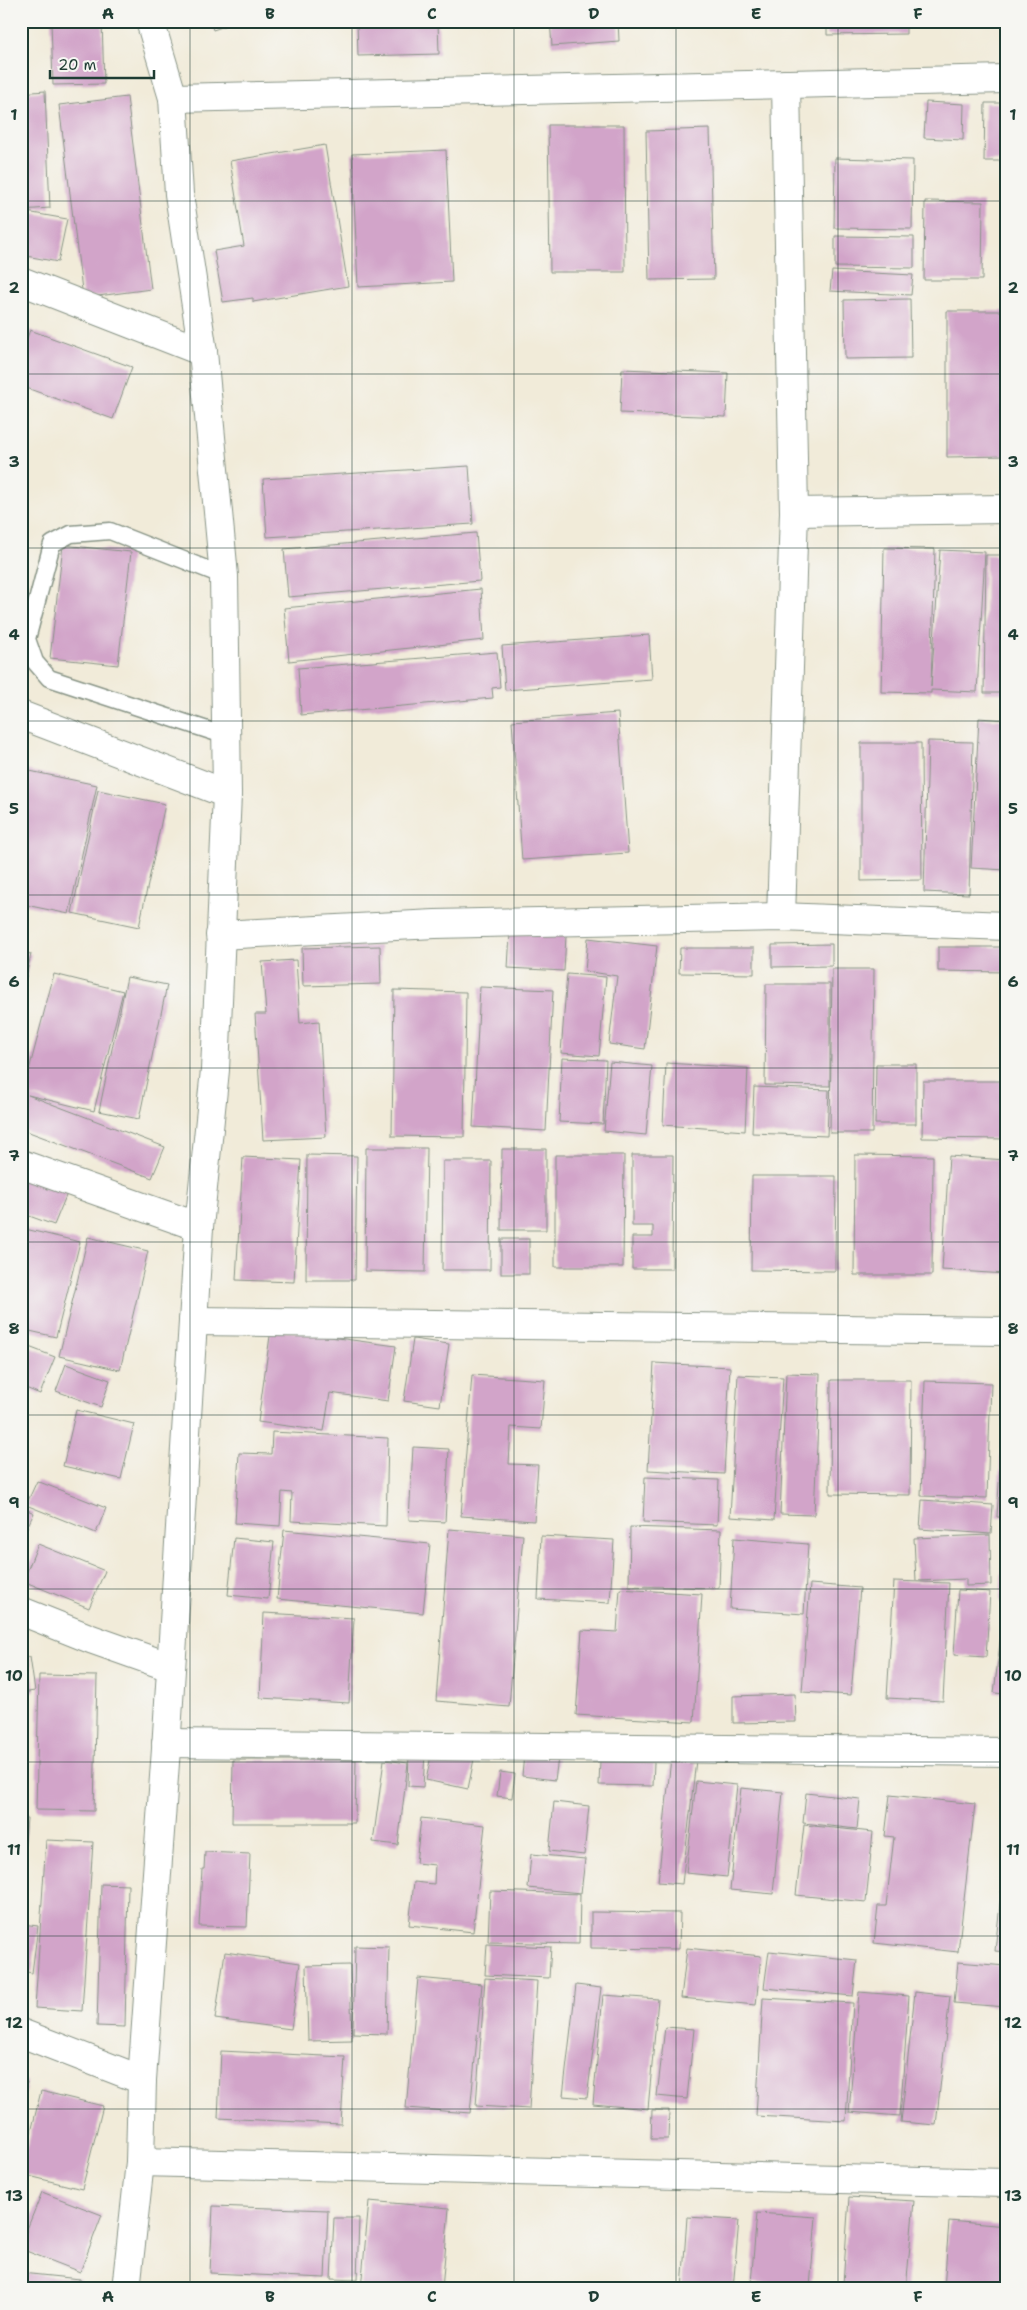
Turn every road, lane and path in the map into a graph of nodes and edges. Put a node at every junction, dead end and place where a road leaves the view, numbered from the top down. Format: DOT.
graph roads {
  1 [pos="150,21"];
  2 [pos="1006,79"];
  3 [pos="786,84"];
  4 [pos="173,98"];
  5 [pos="21,281"];
  6 [pos="203,352"];
  7 [pos="1006,509"];
  8 [pos="794,512"];
  9 [pos="224,576"];
  10 [pos="21,715"];
  11 [pos="226,736"];
  12 [pos="227,794"];
  13 [pos="781,917"];
  14 [pos="1006,926"];
  15 [pos="220,935"];
  16 [pos="21,1164"];
  17 [pos="199,1227"];
  18 [pos="193,1322"];
  19 [pos="1006,1331"];
  20 [pos="21,1611"];
  21 [pos="170,1667"];
  22 [pos="166,1743"];
  23 [pos="1006,1752"];
  24 [pos="21,2034"];
  25 [pos="142,2080"];
  26 [pos="140,2162"];
  27 [pos="1006,2182"];
  28 [pos="126,2289"];
  1 -- 4 [label="street"];
  2 -- 3 [label="street"];
  3 -- 4 [label="street"];
  3 -- 8 [label="street"];
  4 -- 6 [label="street"];
  5 -- 6 [label="street"];
  6 -- 9 [label="street"];
  7 -- 8 [label="street"];
  8 -- 13 [label="street"];
  9 -- 11 [label="street"];
  9 -- 11 [label="lane"];
  10 -- 12 [label="street"];
  11 -- 12 [label="street"];
  12 -- 15 [label="street"];
  13 -- 14 [label="street"];
  13 -- 15 [label="street"];
  15 -- 17 [label="street"];
  16 -- 17 [label="street"];
  17 -- 18 [label="street"];
  18 -- 19 [label="street"];
  18 -- 21 [label="street"];
  20 -- 21 [label="street"];
  21 -- 22 [label="street"];
  22 -- 23 [label="street"];
  22 -- 25 [label="street"];
  24 -- 25 [label="street"];
  25 -- 26 [label="street"];
  26 -- 27 [label="street"];
  26 -- 28 [label="street"];
}
